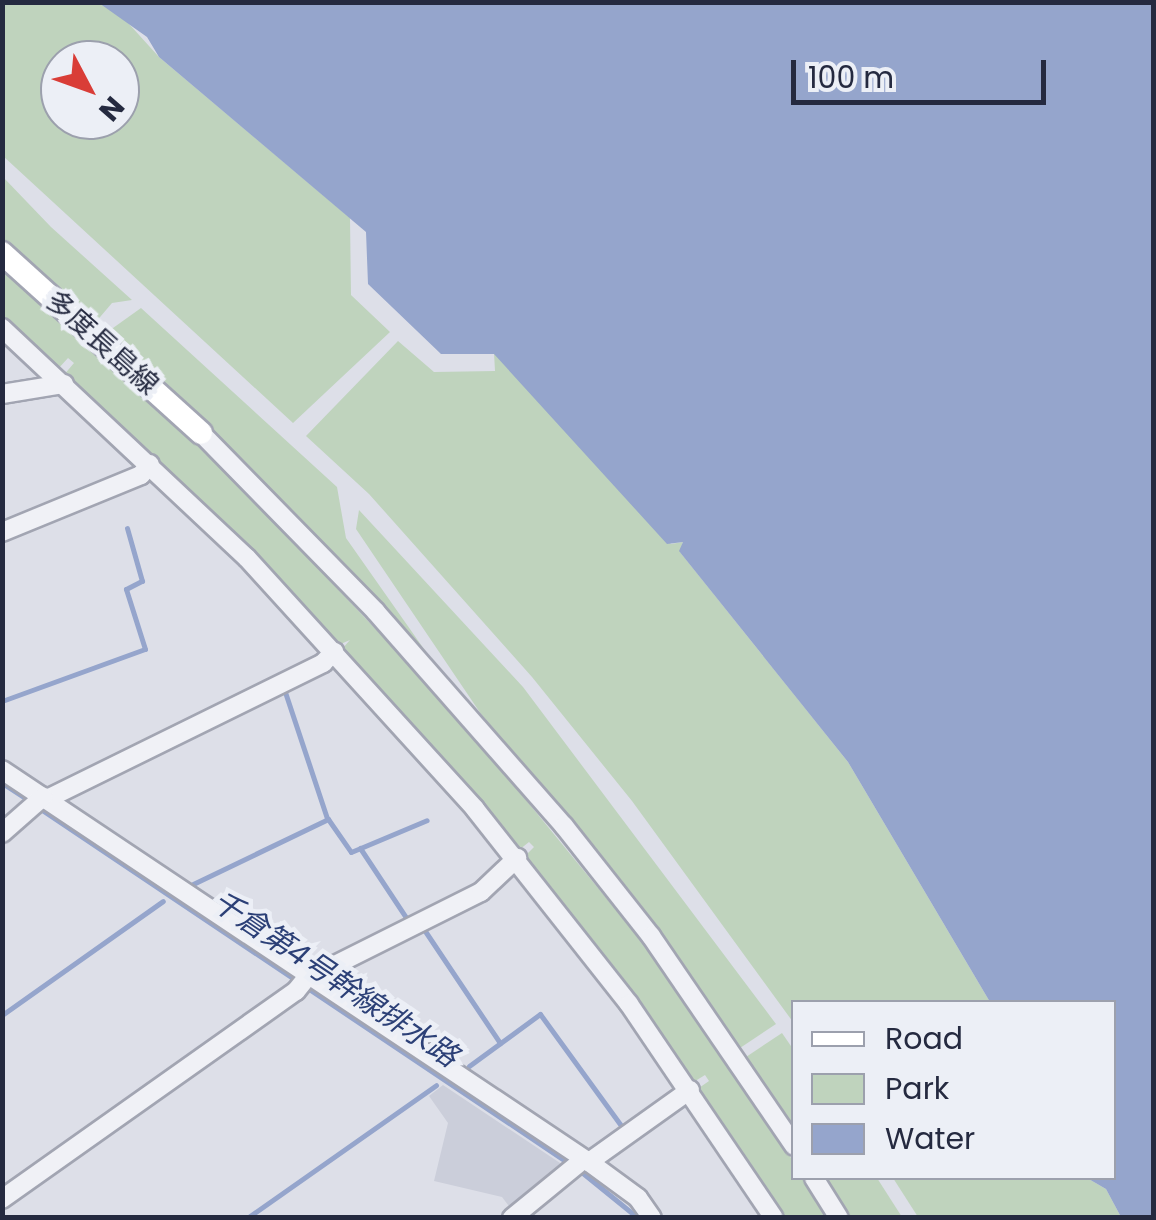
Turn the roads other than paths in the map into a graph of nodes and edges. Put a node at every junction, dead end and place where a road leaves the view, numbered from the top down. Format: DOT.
graph roads {
  1 [pos="2,253"];
  2 [pos="2,328"];
  3 [pos="64,384"];
  4 [pos="2,394"];
  5 [pos="201,433"];
  6 [pos="150,464"];
  7 [pos="2,532"];
  8 [pos="334,652"];
  9 [pos="2,770"];
  10 [pos="40,802"];
  11 [pos="2,833"];
  12 [pos="517,858"];
  13 [pos="306,980"];
  14 [pos="690,1090"];
  15 [pos="791,1142"];
  16 [pos="581,1165"];
  17 [pos="815,1180"];
  18 [pos="2,1198"];
  19 [pos="512,1218"];
  20 [pos="652,1218"];
  21 [pos="774,1218"];
  22 [pos="840,1218"];
  1 -- 5 [label="main road, 多度長島線"];
  2 -- 3 [label="street"];
  3 -- 4 [label="street"];
  3 -- 6 [label="street"];
  5 -- 15 [label="street"];
  6 -- 7 [label="street"];
  6 -- 8 [label="street"];
  8 -- 10 [label="street"];
  8 -- 12 [label="street"];
  9 -- 10 [label="street"];
  10 -- 11 [label="street"];
  10 -- 13 [label="street"];
  12 -- 13 [label="street"];
  12 -- 14 [label="street"];
  13 -- 16 [label="street"];
  13 -- 18 [label="street"];
  14 -- 16 [label="street"];
  14 -- 21 [label="street"];
  16 -- 19 [label="street"];
  16 -- 20 [label="street"];
  17 -- 22 [label="street"];
}
